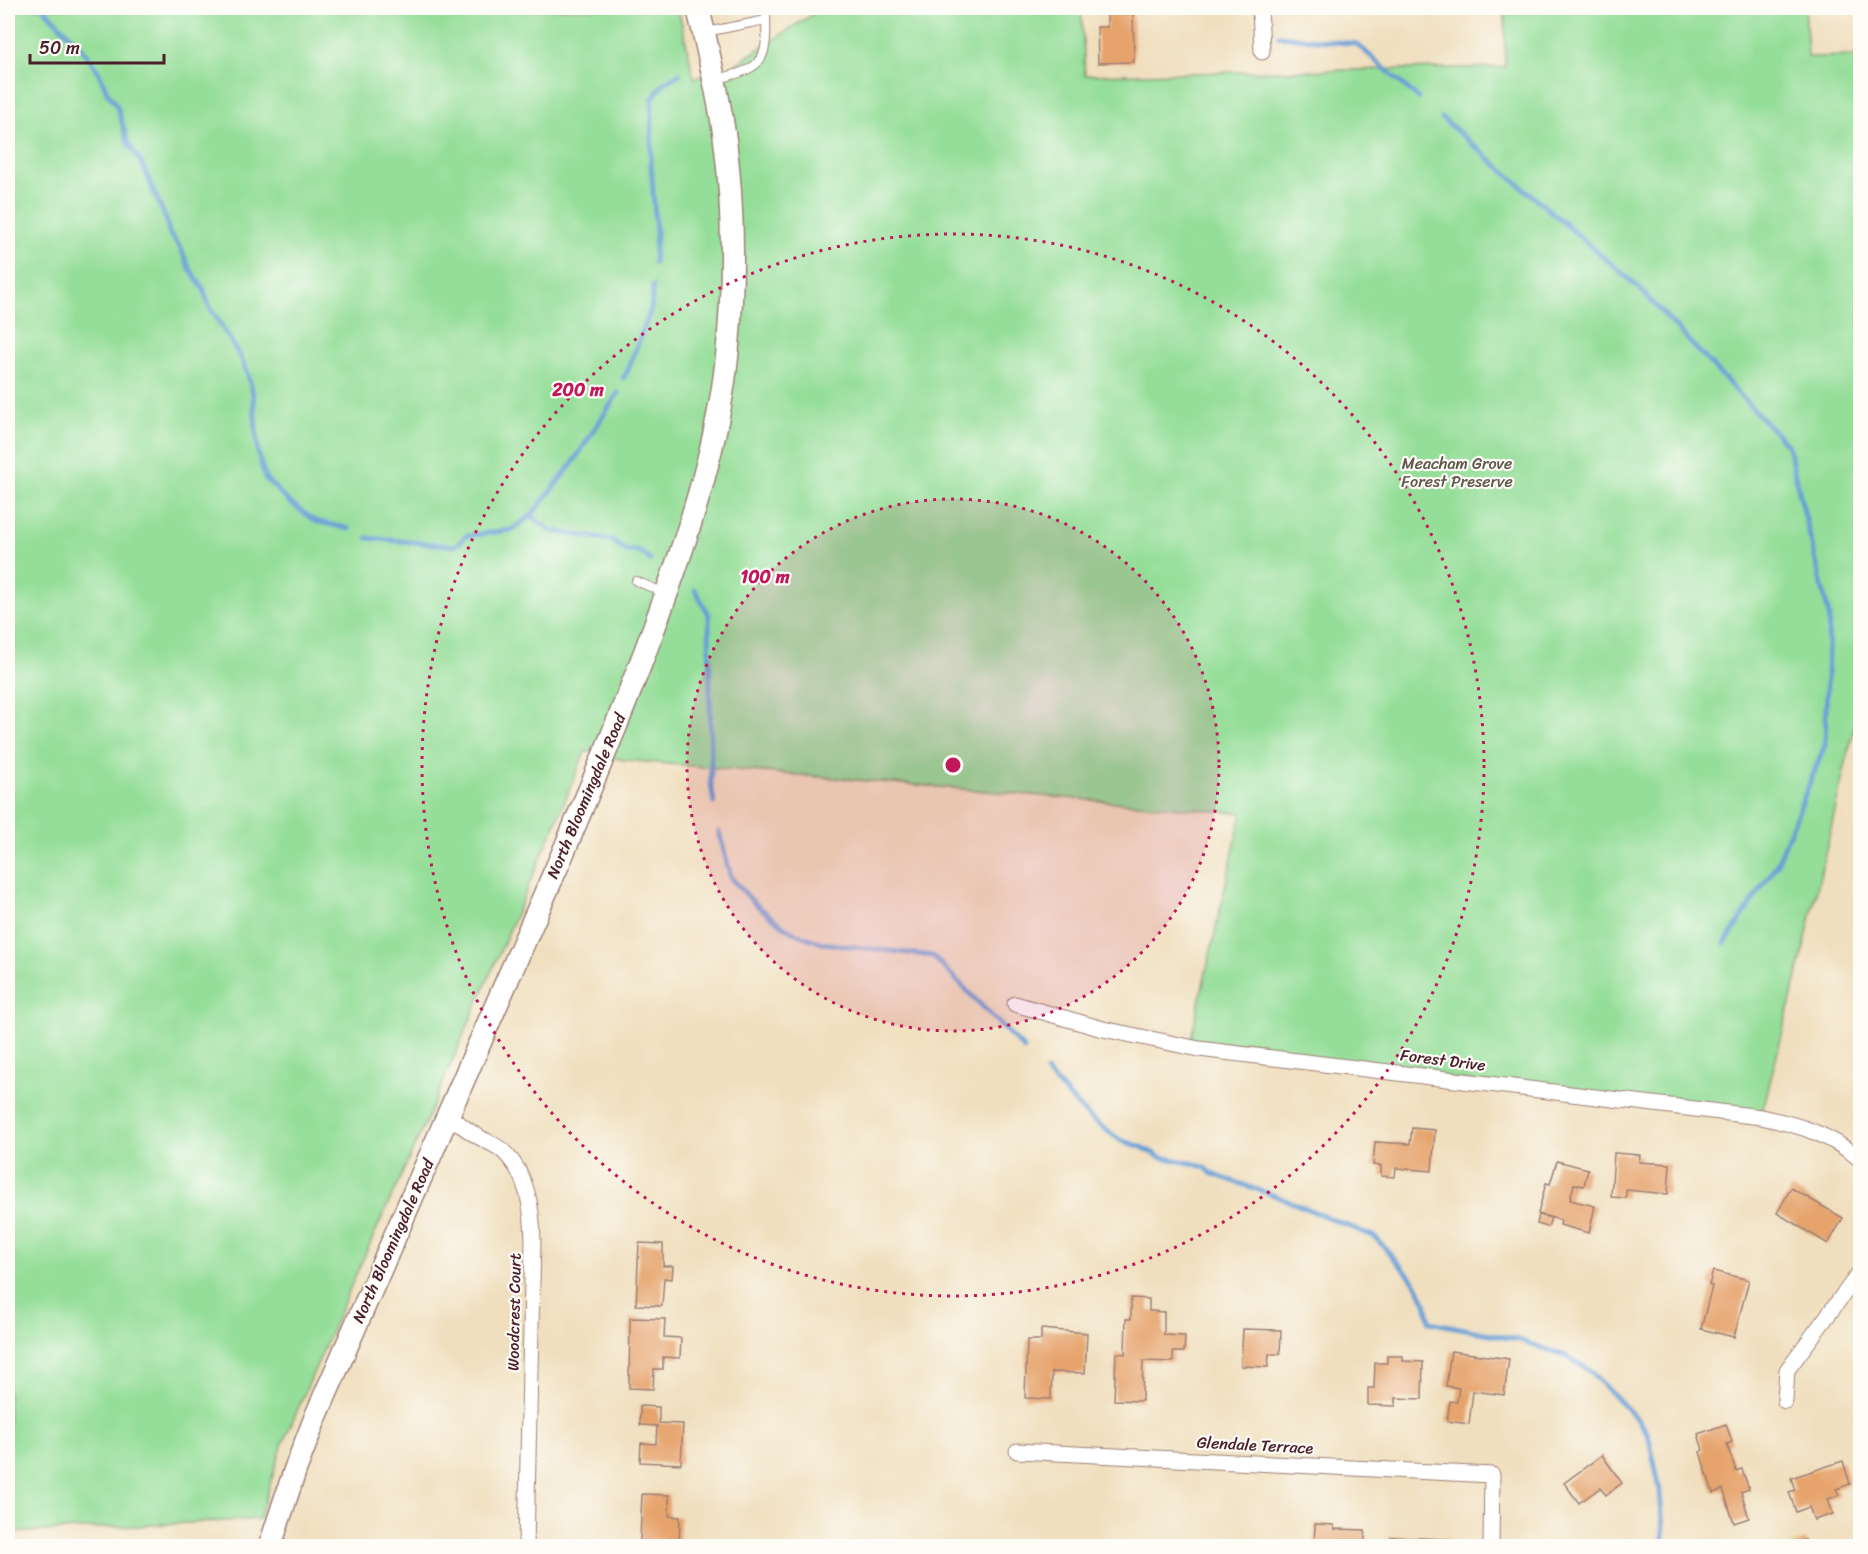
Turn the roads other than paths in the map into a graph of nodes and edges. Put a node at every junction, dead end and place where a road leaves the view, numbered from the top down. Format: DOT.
graph roads {
  1 [pos="698,8"];
  2 [pos="766,8"];
  3 [pos="1260,8"];
  4 [pos="766,20"];
  5 [pos="704,33"];
  6 [pos="1262,52"];
  7 [pos="715,79"];
  8 [pos="636,581"];
  9 [pos="666,594"];
  10 [pos="1015,1004"];
  11 [pos="448,1115"];
  12 [pos="1860,1159"];
  13 [pos="1860,1272"];
  14 [pos="1785,1401"];
  15 [pos="1017,1452"];
  16 [pos="270,1546"];
  17 [pos="526,1546"];
  18 [pos="1491,1546"];
  1 -- 5 [label="main road, North Bloomingdale Road"];
  2 -- 4 [label="lane"];
  3 -- 6 [label="street"];
  4 -- 5 [label="lane"];
  4 -- 7 [label="lane"];
  5 -- 7 [label="main road, North Bloomingdale Road"];
  7 -- 9 [label="main road, North Bloomingdale Road"];
  8 -- 9 [label="lane"];
  9 -- 11 [label="main road, North Bloomingdale Road"];
  10 -- 12 [label="street, Forest Drive"];
  11 -- 16 [label="main road, North Bloomingdale Road"];
  11 -- 17 [label="street, Woodcrest Court"];
  13 -- 14 [label="street"];
  15 -- 18 [label="street, Glendale Terrace"];
}
